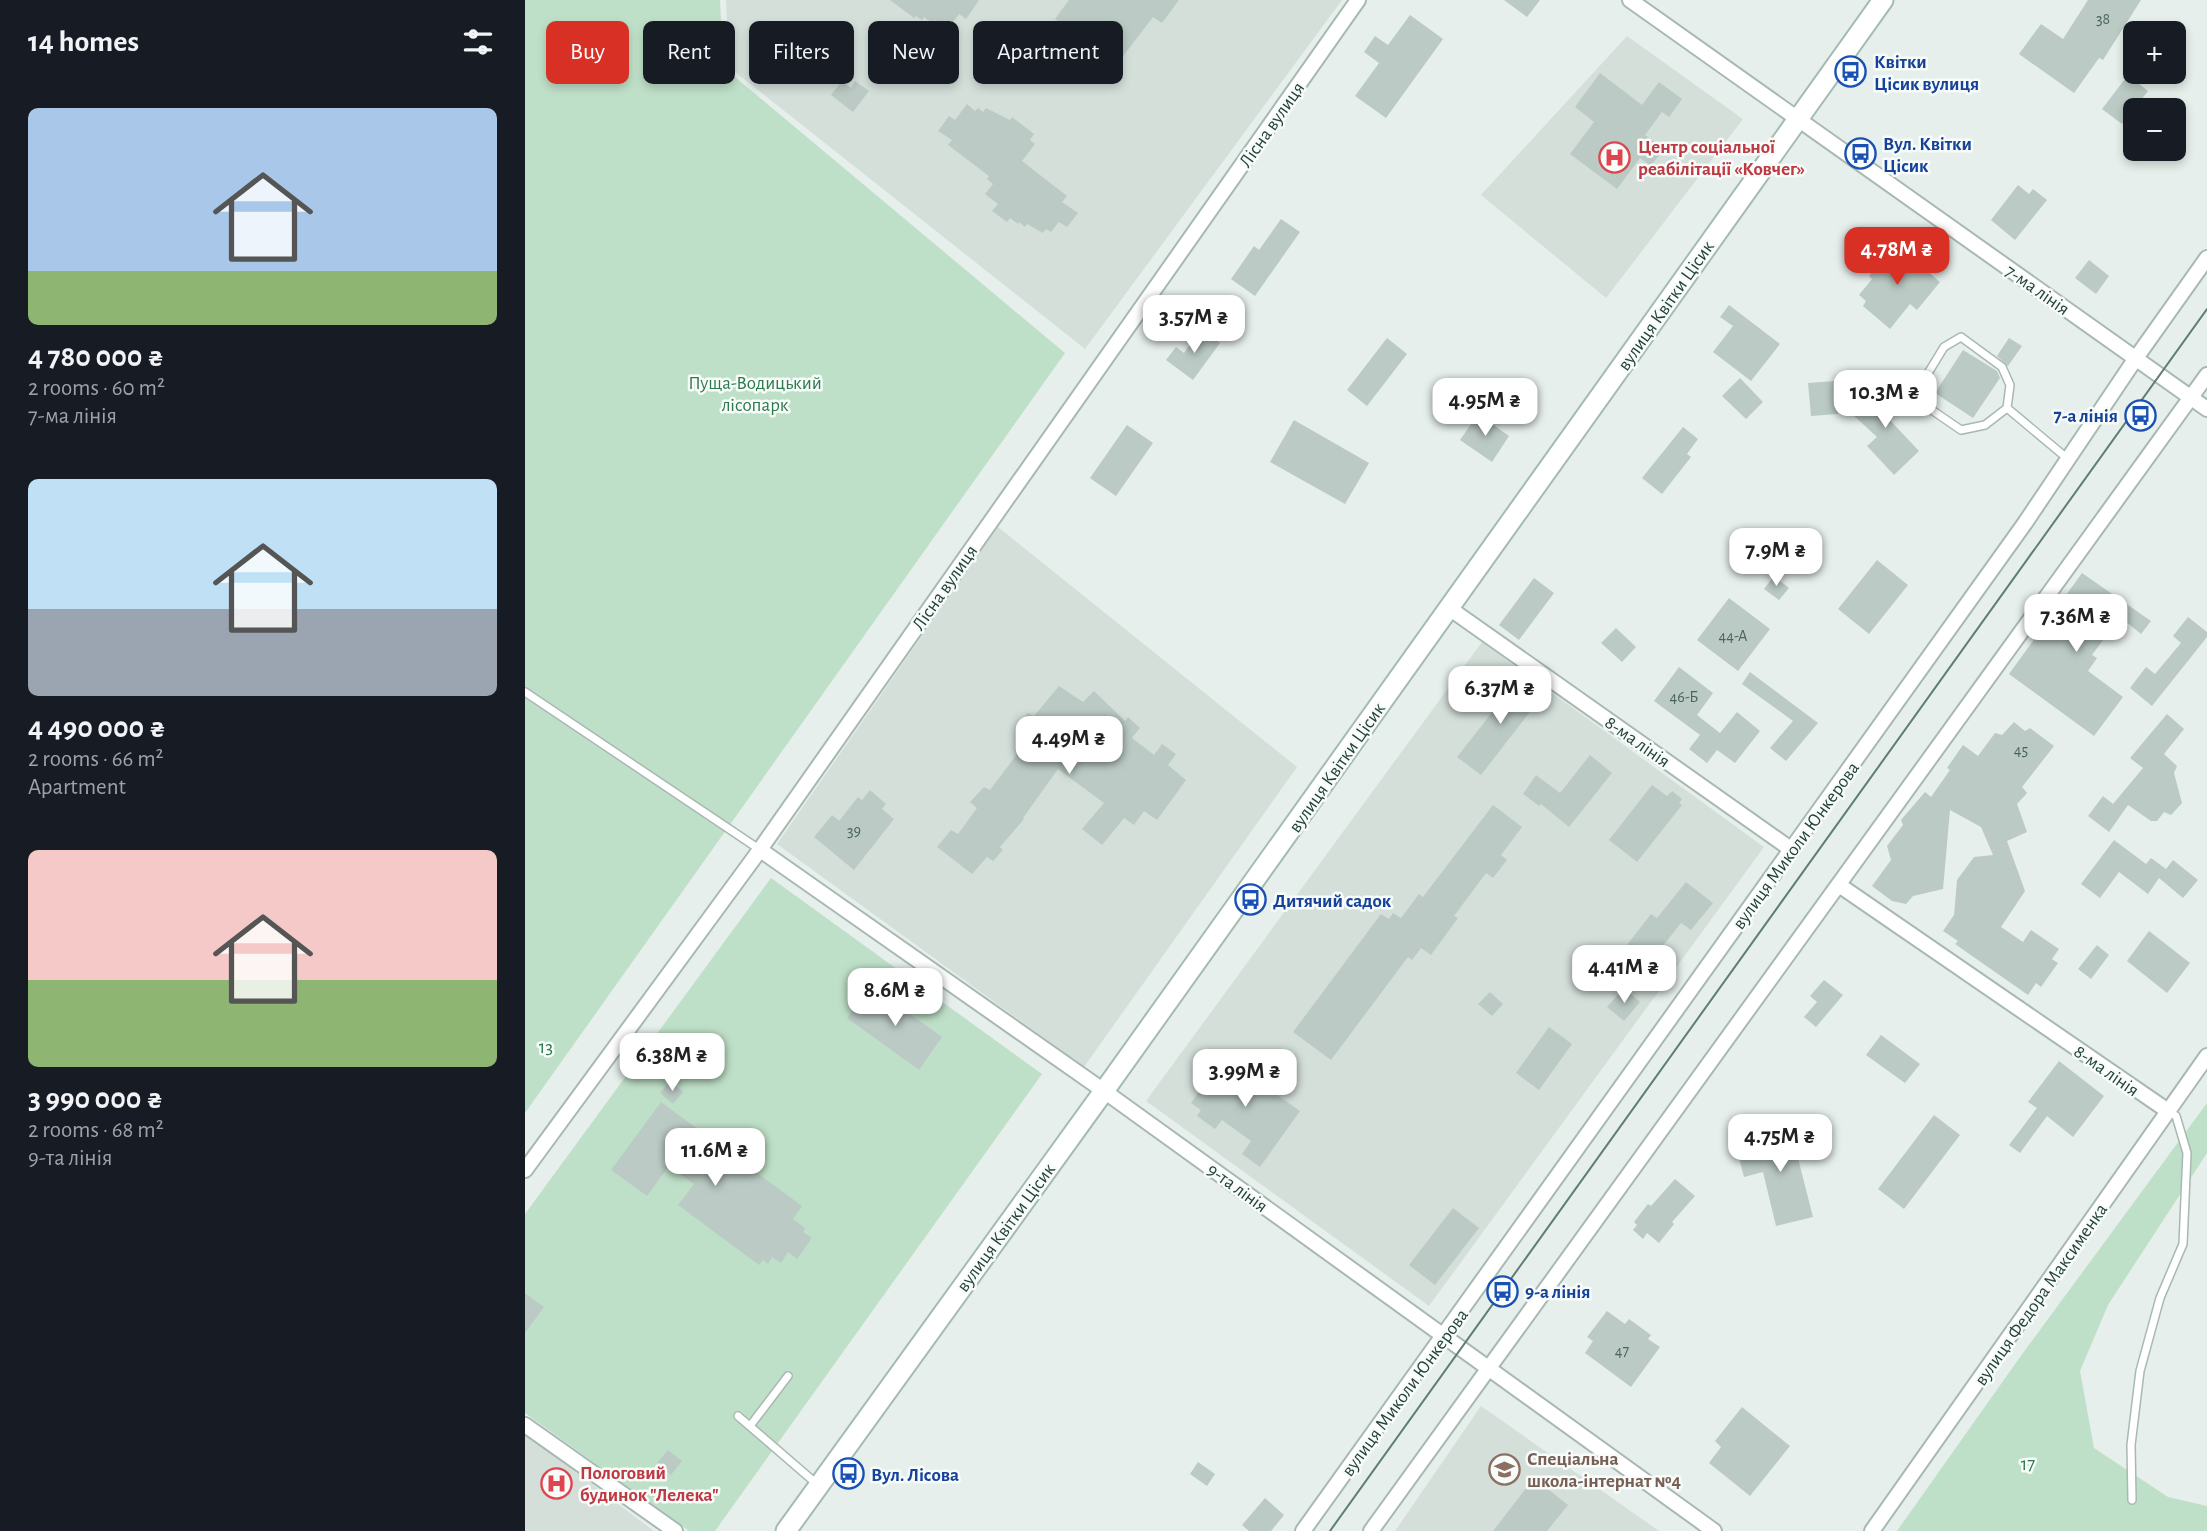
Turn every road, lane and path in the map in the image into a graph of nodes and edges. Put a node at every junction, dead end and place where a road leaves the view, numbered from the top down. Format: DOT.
graph roads {
  1 [pos="1358,0"];
  2 [pos="1630,0"];
  3 [pos="1883,0"];
  4 [pos="1797,118"];
  5 [pos="2207,258"];
  6 [pos="2136,358"];
  7 [pos="2207,375"];
  8 [pos="2191,397"];
  9 [pos="2007,408"];
  10 [pos="2207,409"];
  11 [pos="2068,459"];
  12 [pos="1449,608"];
  13 [pos="525,692"];
  14 [pos="759,849"];
  15 [pos="1792,850"];
  16 [pos="1839,885"];
  17 [pos="2207,1056"];
  18 [pos="1104,1091"];
  19 [pos="2168,1111"];
  20 [pos="525,1170"];
  21 [pos="1444,1335"];
  22 [pos="1489,1368"];
  23 [pos="788,1376"];
  24 [pos="738,1416"];
  25 [pos="525,1425"];
  26 [pos="750,1426"];
  27 [pos="819,1485"];
  28 [pos="2132,1500"];
  29 [pos="675,1531"];
  30 [pos="786,1531"];
  31 [pos="1304,1531"];
  32 [pos="1371,1531"];
  33 [pos="1714,1531"];
  34 [pos="1872,1531"];
  1 -- 14 [label="street, Лісна вулиця"];
  2 -- 4 [label="street, 7-ма лінія"];
  3 -- 4 [label="street, вулиця Квітки Цісик"];
  4 -- 6 [label="street, 7-ма лінія"];
  4 -- 12 [label="street, вулиця Квітки Цісик"];
  5 -- 6 [label="street, вулиця Миколи Юнкерова"];
  6 -- 8 [label="street, 7-ма лінія"];
  6 -- 11 [label="street, вулиця Миколи Юнкерова"];
  7 -- 8 [label="street"];
  8 -- 10 [label="street, 7-ма лінія"];
  8 -- 16 [label="street"];
  9 -- 9 [label="lane"];
  9 -- 11 [label="lane"];
  11 -- 15 [label="street, вулиця Миколи Юнкерова"];
  12 -- 15 [label="street, 8-ма лінія"];
  12 -- 18 [label="street, вулиця Квітки Цісик"];
  13 -- 14 [label="lane"];
  14 -- 18 [label="street, 9-та лінія"];
  14 -- 20 [label="street, Лісна вулиця"];
  15 -- 21 [label="street, вулиця Миколи Юнкерова"];
  16 -- 19 [label="street, 8-ма лінія"];
  16 -- 22 [label="street"];
  17 -- 19 [label="street, вулиця Федора Максименка"];
  18 -- 21 [label="street, 9-та лінія"];
  18 -- 27 [label="street, вулиця Квітки Цісик"];
  19 -- 28 [label="lane"];
  19 -- 34 [label="street, вулиця Федора Максименка"];
  21 -- 22 [label="street, 9-та лінія"];
  21 -- 31 [label="street, вулиця Миколи Юнкерова"];
  22 -- 32 [label="street"];
  22 -- 33 [label="street, 9-та лінія"];
  23 -- 26 [label="lane"];
  24 -- 26 [label="lane"];
  25 -- 29 [label="street"];
  26 -- 27 [label="lane"];
  27 -- 30 [label="street, вулиця Квітки Цісик"];
}
